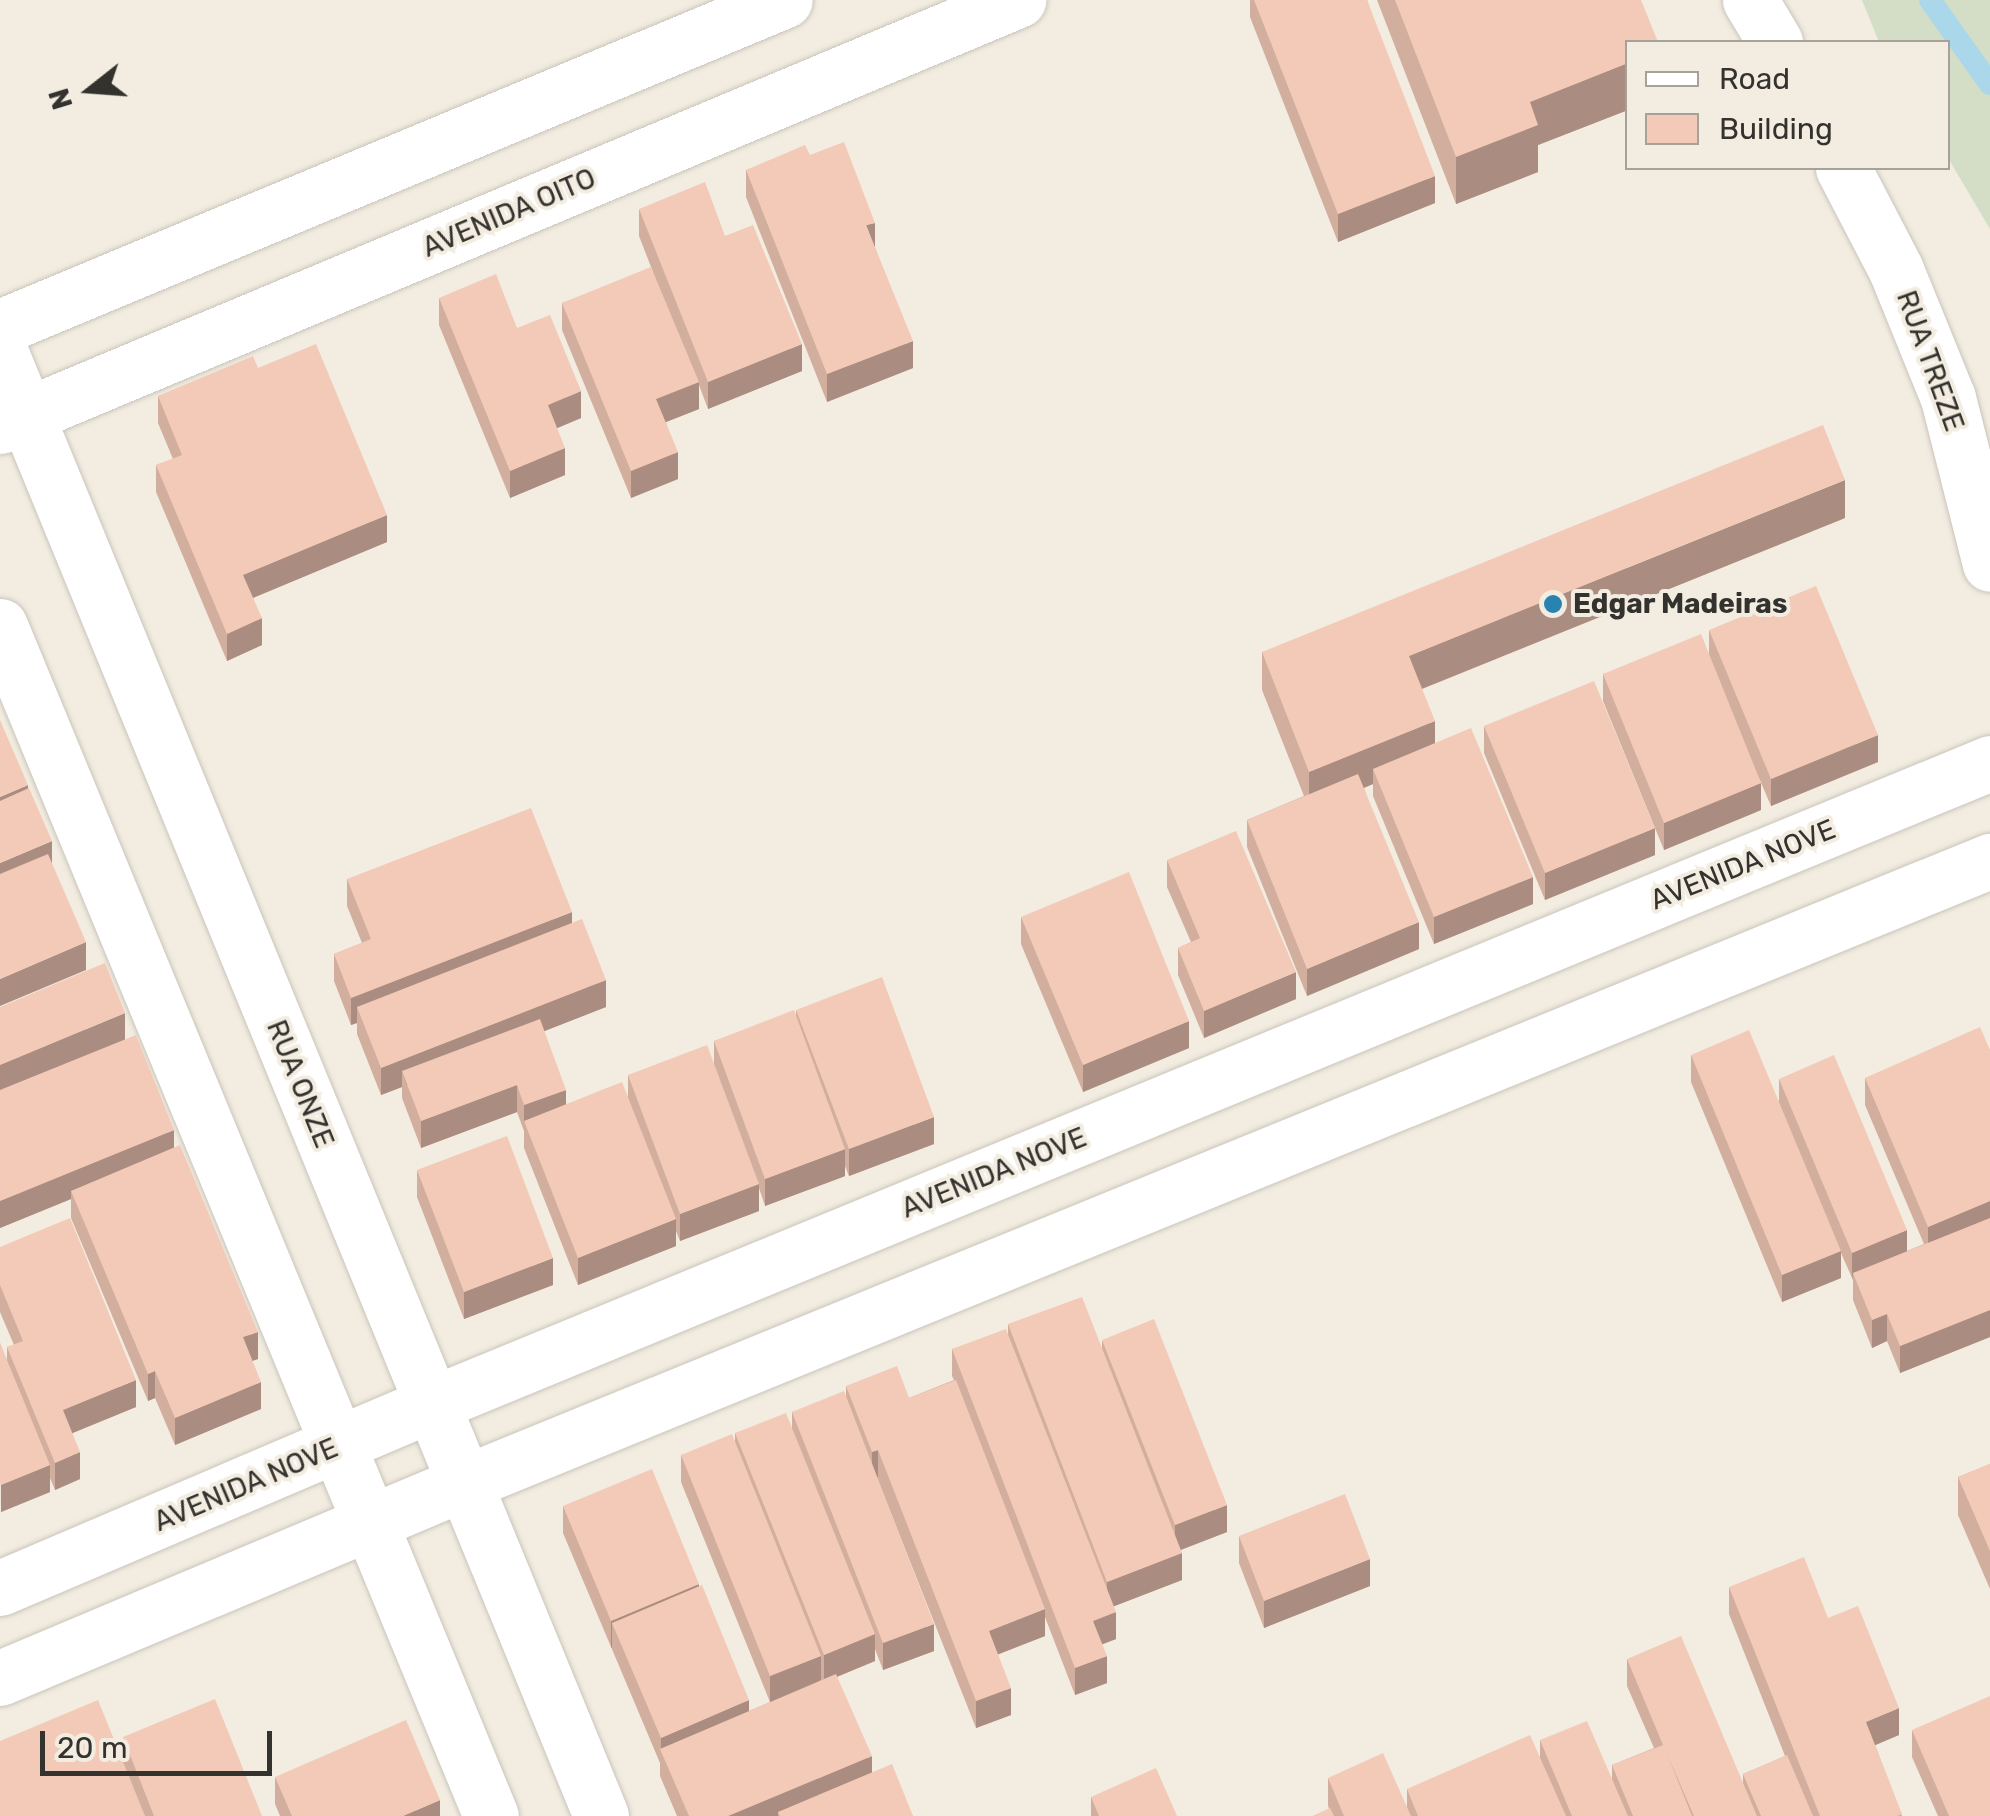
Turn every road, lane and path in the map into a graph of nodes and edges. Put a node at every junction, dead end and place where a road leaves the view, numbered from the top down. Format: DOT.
graph roads {
  1 [pos="786,0"];
  2 [pos="1018,0"];
  3 [pos="1750,0"];
  4 [pos="1775,40"];
  5 [pos="1844,170"];
  6 [pos="0,327"];
  7 [pos="0,351"];
  8 [pos="13,420"];
  9 [pos="1990,564"];
  10 [pos="0,626"];
  11 [pos="1990,763"];
  12 [pos="1990,861"];
  13 [pos="432,1404"];
  14 [pos="337,1447"];
  15 [pos="464,1483"];
  16 [pos="371,1526"];
  17 [pos="0,1588"];
  18 [pos="0,1678"];
  19 [pos="491,1816"];
  20 [pos="601,1816"];
  1 -- 6 [label="street"];
  2 -- 8 [label="street, AVENIDA OITO"];
  3 -- 4 [label="street"];
  5 -- 9 [label="street, RUA TREZE"];
  7 -- 8 [label="street, RUA ONZE"];
  8 -- 13 [label="street, RUA ONZE"];
  10 -- 14 [label="street"];
  11 -- 13 [label="street, AVENIDA NOVE"];
  12 -- 15 [label="street"];
  13 -- 14 [label="street, AVENIDA NOVE"];
  13 -- 15 [label="street, RUA ONZE"];
  14 -- 16 [label="street"];
  14 -- 17 [label="street, AVENIDA NOVE"];
  15 -- 16 [label="street"];
  15 -- 20 [label="street, RUA ONZE"];
  16 -- 18 [label="street"];
  16 -- 19 [label="street"];
}
